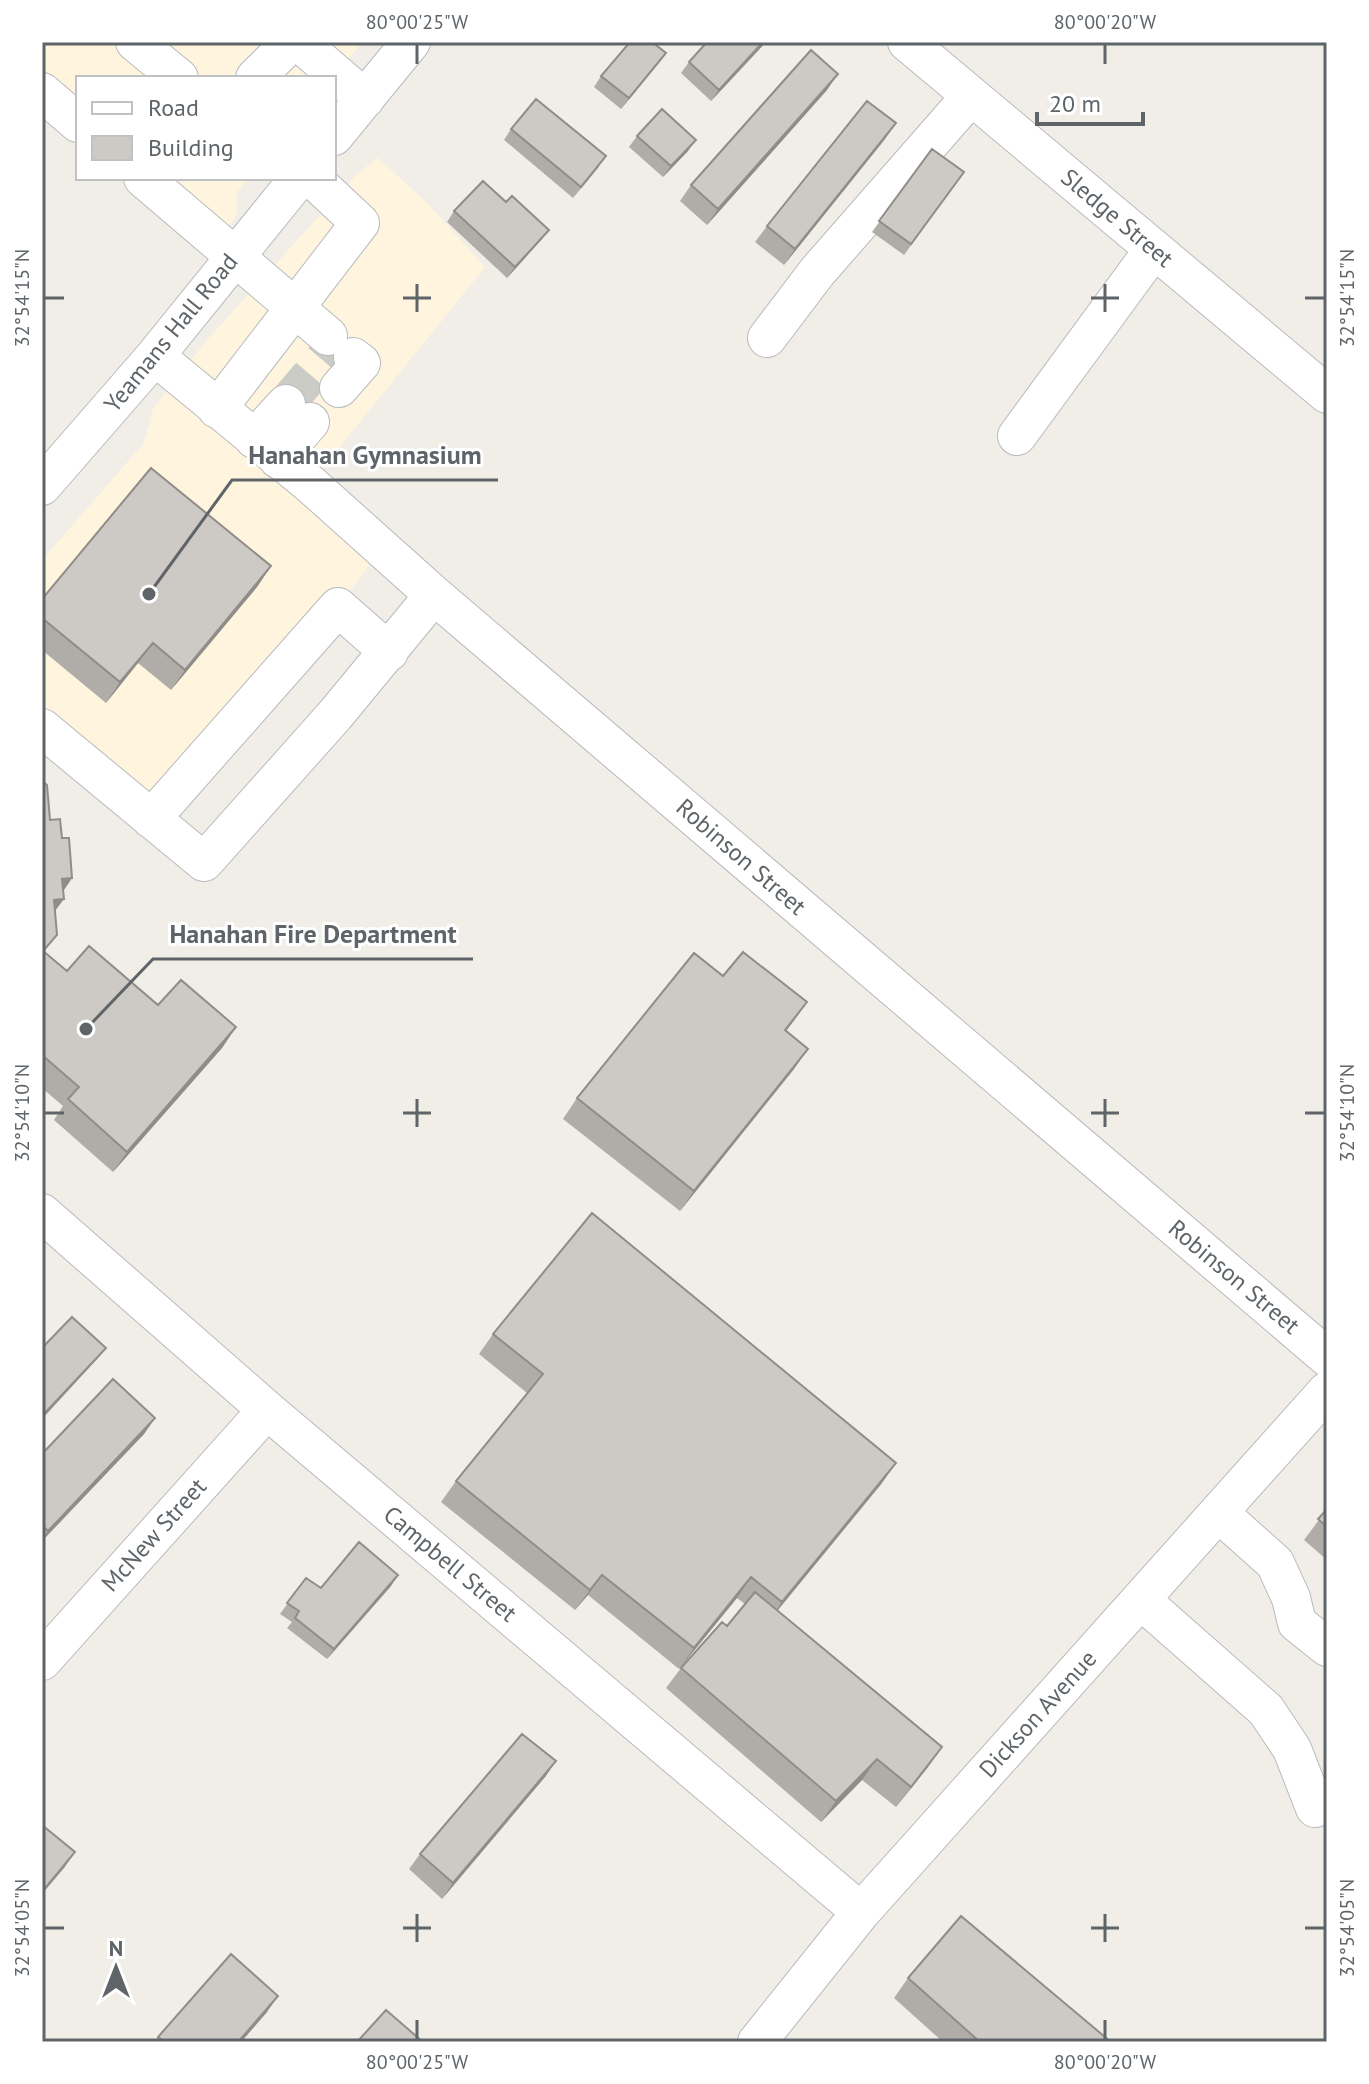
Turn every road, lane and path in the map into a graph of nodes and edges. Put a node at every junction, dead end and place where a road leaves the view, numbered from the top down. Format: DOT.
graph roads {
  1 [pos="135,42"];
  2 [pos="291,42"];
  3 [pos="299,42"];
  4 [pos="411,42"];
  5 [pos="907,42"];
  6 [pos="177,76"];
  7 [pos="257,76"];
  8 [pos="42,92"];
  9 [pos="971,96"];
  10 [pos="365,99"];
  11 [pos="76,121"];
  12 [pos="336,134"];
  13 [pos="145,180"];
  14 [pos="297,180"];
  15 [pos="314,180"];
  16 [pos="1154,249"];
  17 [pos="234,256"];
  18 [pos="295,307"];
  19 [pos="767,338"];
  20 [pos="155,356"];
  21 [pos="340,360"];
  22 [pos="1327,394"];
  23 [pos="217,409"];
  24 [pos="298,413"];
  25 [pos="1017,436"];
  26 [pos="266,449"];
  27 [pos="42,486"];
  28 [pos="434,595"];
  29 [pos="389,652"];
  30 [pos="42,728"];
  31 [pos="151,819"];
  32 [pos="42,1213"];
  33 [pos="1327,1357"];
  34 [pos="1327,1391"];
  35 [pos="267,1410"];
  36 [pos="1219,1513"];
  37 [pos="1141,1600"];
  38 [pos="1327,1647"];
  39 [pos="42,1661"];
  40 [pos="1315,1808"];
  41 [pos="861,1912"];
  42 [pos="757,2042"];
  1 -- 6 [label="street"];
  2 -- 7 [label="street"];
  3 -- 10 [label="street"];
  4 -- 10 [label="street"];
  5 -- 9 [label="street, Sledge Street"];
  8 -- 11 [label="street"];
  9 -- 16 [label="street, Sledge Street"];
  9 -- 19 [label="street"];
  10 -- 12 [label="street"];
  13 -- 17 [label="street"];
  14 -- 17 [label="street, Yeamans Hall Road"];
  15 -- 18 [label="street"];
  16 -- 22 [label="street, Sledge Street"];
  16 -- 25 [label="street"];
  17 -- 18 [label="street"];
  17 -- 20 [label="street, Yeamans Hall Road"];
  18 -- 21 [label="street"];
  18 -- 23 [label="street"];
  20 -- 23 [label="street, Robinson Street"];
  20 -- 27 [label="street, Yeamans Hall Road"];
  23 -- 26 [label="street, Robinson Street"];
  24 -- 26 [label="street"];
  26 -- 28 [label="street, Robinson Street"];
  28 -- 29 [label="street"];
  28 -- 33 [label="street, Robinson Street"];
  29 -- 31 [label="street"];
  29 -- 31 [label="street"];
  30 -- 31 [label="street"];
  32 -- 35 [label="street, Campbell Street"];
  34 -- 36 [label="street, Dickson Avenue"];
  35 -- 39 [label="street, McNew Street"];
  35 -- 41 [label="street, Campbell Street"];
  36 -- 37 [label="street, Dickson Avenue"];
  36 -- 38 [label="street"];
  37 -- 40 [label="street"];
  37 -- 41 [label="street, Dickson Avenue"];
  41 -- 42 [label="street, Dickson Avenue"];
}
